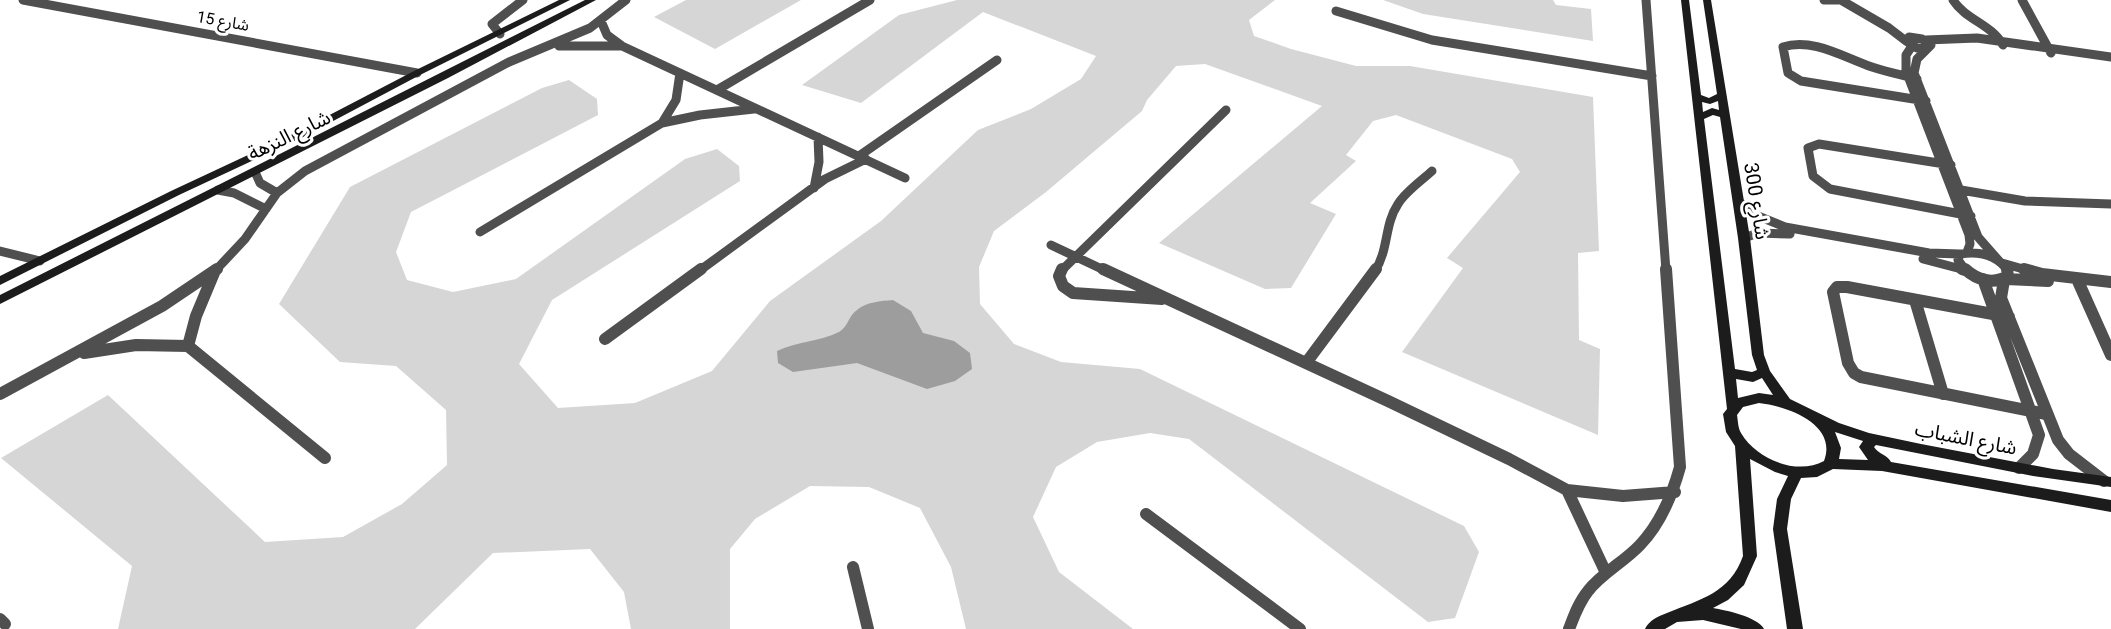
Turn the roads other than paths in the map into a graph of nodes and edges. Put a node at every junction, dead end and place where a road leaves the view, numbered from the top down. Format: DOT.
graph roads {
  1 [pos="23,0"];
  2 [pos="523,0"];
  3 [pos="566,0"];
  4 [pos="592,0"];
  5 [pos="626,0"];
  6 [pos="870,0"];
  7 [pos="1646,0"];
  8 [pos="1685,0"];
  9 [pos="1707,0"];
  10 [pos="1824,0"];
  11 [pos="1841,0"];
  12 [pos="1953,0"];
  13 [pos="2022,0"];
  14 [pos="550,8"];
  15 [pos="1336,11"];
  16 [pos="564,14"];
  17 [pos="601,21"];
  18 [pos="521,23"];
  19 [pos="1889,28"];
  20 [pos="534,30"];
  21 [pos="500,33"];
  22 [pos="1926,43"];
  23 [pos="1909,44"];
  24 [pos="2003,44"];
  25 [pos="622,46"];
  26 [pos="549,47"];
  27 [pos="2050,50"];
  28 [pos="2111,57"];
  29 [pos="997,60"];
  30 [pos="2111,62"];
  31 [pos="417,73"];
  32 [pos="680,73"];
  33 [pos="1652,76"];
  34 [pos="1912,78"];
  35 [pos="717,90"];
  36 [pos="1721,96"];
  37 [pos="1696,97"];
  38 [pos="1922,101"];
  39 [pos="757,109"];
  40 [pos="1226,110"];
  41 [pos="1724,116"];
  42 [pos="1699,118"];
  43 [pos="662,123"];
  44 [pos="818,137"];
  45 [pos="862,158"];
  46 [pos="1946,164"];
  47 [pos="1432,171"];
  48 [pos="255,172"];
  49 [pos="905,178"];
  50 [pos="814,188"];
  51 [pos="218,190"];
  52 [pos="1960,190"];
  53 [pos="277,193"];
  54 [pos="1738,201"];
  55 [pos="2111,204"];
  56 [pos="266,209"];
  57 [pos="1966,215"];
  58 [pos="1767,220"];
  59 [pos="480,232"];
  60 [pos="1768,232"];
  61 [pos="1744,238"];
  62 [pos="1051,245"];
  63 [pos="0,250"];
  64 [pos="1964,253"];
  65 [pos="1074,256"];
  66 [pos="40,261"];
  67 [pos="2001,262"];
  68 [pos="1965,270"];
  69 [pos="215,271"];
  70 [pos="1983,279"];
  71 [pos="2005,279"];
  72 [pos="0,282"];
  73 [pos="2078,282"];
  74 [pos="2111,282"];
  75 [pos="2111,288"];
  76 [pos="1170,299"];
  77 [pos="0,300"];
  78 [pos="1915,300"];
  79 [pos="1996,315"];
  80 [pos="2009,318"];
  81 [pos="605,339"];
  82 [pos="189,346"];
  83 [pos="2111,355"];
  84 [pos="68,356"];
  85 [pos="1306,363"];
  86 [pos="1764,372"];
  87 [pos="1729,373"];
  88 [pos="0,394"];
  89 [pos="1943,394"];
  90 [pos="1785,402"];
  91 [pos="1733,408"];
  92 [pos="2031,411"];
  93 [pos="2046,414"];
  94 [pos="1818,420"];
  95 [pos="1872,440"];
  96 [pos="1742,446"];
  97 [pos="325,458"];
  98 [pos="1831,464"];
  99 [pos="2019,468"];
  100 [pos="1895,469"];
  101 [pos="1796,472"];
  102 [pos="2107,482"];
  103 [pos="1567,490"];
  104 [pos="1675,492"];
  105 [pos="2111,506"];
  106 [pos="1146,514"];
  107 [pos="853,567"];
  108 [pos="1606,573"];
  109 [pos="1676,616"];
  110 [pos="868,629"];
  111 [pos="1300,629"];
  112 [pos="1569,629"];
  113 [pos="1653,629"];
  114 [pos="1756,629"];
  115 [pos="1795,629"];
  1 -- 31 [label="street, شارع 15"];
  2 -- 21 [label="street"];
  3 -- 14 [label="street, شارع النزهة"];
  4 -- 16 [label="street, شارع النزهة"];
  5 -- 17 [label="street"];
  6 -- 35 [label="street"];
  7 -- 33 [label="street"];
  8 -- 37 [label="street"];
  9 -- 36 [label="street, شارع 300"];
  10 -- 11 [label="street"];
  11 -- 19 [label="street"];
  12 -- 24 [label="street"];
  13 -- 27 [label="street"];
  14 -- 16 [label="street"];
  14 -- 18 [label="street, شارع النزهة"];
  15 -- 33 [label="street"];
  16 -- 20 [label="street, شارع النزهة"];
  17 -- 25 [label="street"];
  17 -- 26 [label="street"];
  18 -- 20 [label="street"];
  18 -- 21 [label="street, شارع النزهة"];
  19 -- 22 [label="street"];
  19 -- 23 [label="street"];
  20 -- 48 [label="street, شارع النزهة"];
  21 -- 31 [label="street, شارع النزهة"];
  22 -- 23 [label="street"];
  22 -- 23 [label="street"];
  22 -- 24 [label="street"];
  22 -- 34 [label="street"];
  23 -- 34 [label="street"];
  24 -- 27 [label="street"];
  25 -- 26 [label="street"];
  25 -- 32 [label="street"];
  26 -- 53 [label="street"];
  27 -- 28 [label="street"];
  27 -- 30 [label="street"];
  29 -- 45 [label="street"];
  31 -- 66 [label="street, شارع النزهة"];
  32 -- 35 [label="street"];
  32 -- 43 [label="street"];
  33 -- 104 [label="street"];
  34 -- 38 [label="street"];
  34 -- 38 [label="street"];
  35 -- 39 [label="street"];
  36 -- 37 [label="street"];
  36 -- 41 [label="street, شارع 300"];
  37 -- 42 [label="street"];
  38 -- 46 [label="street"];
  39 -- 43 [label="street"];
  39 -- 44 [label="street"];
  40 -- 65 [label="street"];
  41 -- 42 [label="street"];
  41 -- 54 [label="street, شارع 300"];
  42 -- 87 [label="street"];
  43 -- 59 [label="street"];
  44 -- 45 [label="street"];
  44 -- 50 [label="street"];
  45 -- 49 [label="street"];
  45 -- 50 [label="street"];
  46 -- 52 [label="street"];
  46 -- 57 [label="street"];
  46 -- 57 [label="street"];
  47 -- 85 [label="street"];
  48 -- 51 [label="street, شارع النزهة"];
  48 -- 53 [label="street"];
  50 -- 81 [label="street"];
  51 -- 56 [label="street"];
  51 -- 77 [label="street, شارع النزهة"];
  52 -- 55 [label="street"];
  52 -- 57 [label="street"];
  53 -- 56 [label="street"];
  54 -- 58 [label="street"];
  54 -- 61 [label="street, شارع 300"];
  56 -- 69 [label="street"];
  57 -- 64 [label="street"];
  57 -- 67 [label="street"];
  58 -- 60 [label="street"];
  58 -- 64 [label="street"];
  60 -- 61 [label="street"];
  60 -- 68 [label="street"];
  61 -- 86 [label="street, شارع 300"];
  62 -- 65 [label="street"];
  63 -- 66 [label="street"];
  64 -- 67 [label="street"];
  64 -- 68 [label="street"];
  65 -- 76 [label="street"];
  65 -- 76 [label="street"];
  66 -- 72 [label="street, شارع النزهة"];
  67 -- 71 [label="street"];
  67 -- 73 [label="street"];
  68 -- 70 [label="street"];
  69 -- 82 [label="street"];
  69 -- 84 [label="street"];
  70 -- 71 [label="street"];
  70 -- 79 [label="street"];
  71 -- 73 [label="street"];
  71 -- 80 [label="street"];
  73 -- 74 [label="street"];
  73 -- 75 [label="street"];
  73 -- 83 [label="street"];
  76 -- 85 [label="street"];
  78 -- 79 [label="street"];
  78 -- 89 [label="street"];
  78 -- 89 [label="street"];
  79 -- 80 [label="street"];
  79 -- 92 [label="street"];
  80 -- 93 [label="street"];
  82 -- 84 [label="street"];
  82 -- 97 [label="street"];
  84 -- 88 [label="street"];
  85 -- 103 [label="street"];
  86 -- 87 [label="street"];
  86 -- 90 [label="street, شارع 300"];
  87 -- 91 [label="street"];
  89 -- 92 [label="street"];
  90 -- 91 [label="street"];
  90 -- 94 [label="street"];
  91 -- 96 [label="street"];
  92 -- 93 [label="street"];
  92 -- 99 [label="street"];
  93 -- 102 [label="street"];
  94 -- 95 [label="street, شارع الشباب"];
  94 -- 98 [label="street"];
  95 -- 99 [label="street, شارع الشباب"];
  95 -- 100 [label="street"];
  96 -- 101 [label="street"];
  96 -- 109 [label="street"];
  98 -- 100 [label="street"];
  98 -- 101 [label="street"];
  99 -- 102 [label="street, شارع الشباب"];
  100 -- 105 [label="street"];
  101 -- 115 [label="street"];
  103 -- 104 [label="street"];
  103 -- 108 [label="street"];
  104 -- 108 [label="street"];
  106 -- 111 [label="street"];
  107 -- 110 [label="street"];
  108 -- 112 [label="street"];
  109 -- 113 [label="street"];
  109 -- 114 [label="street"];
}
